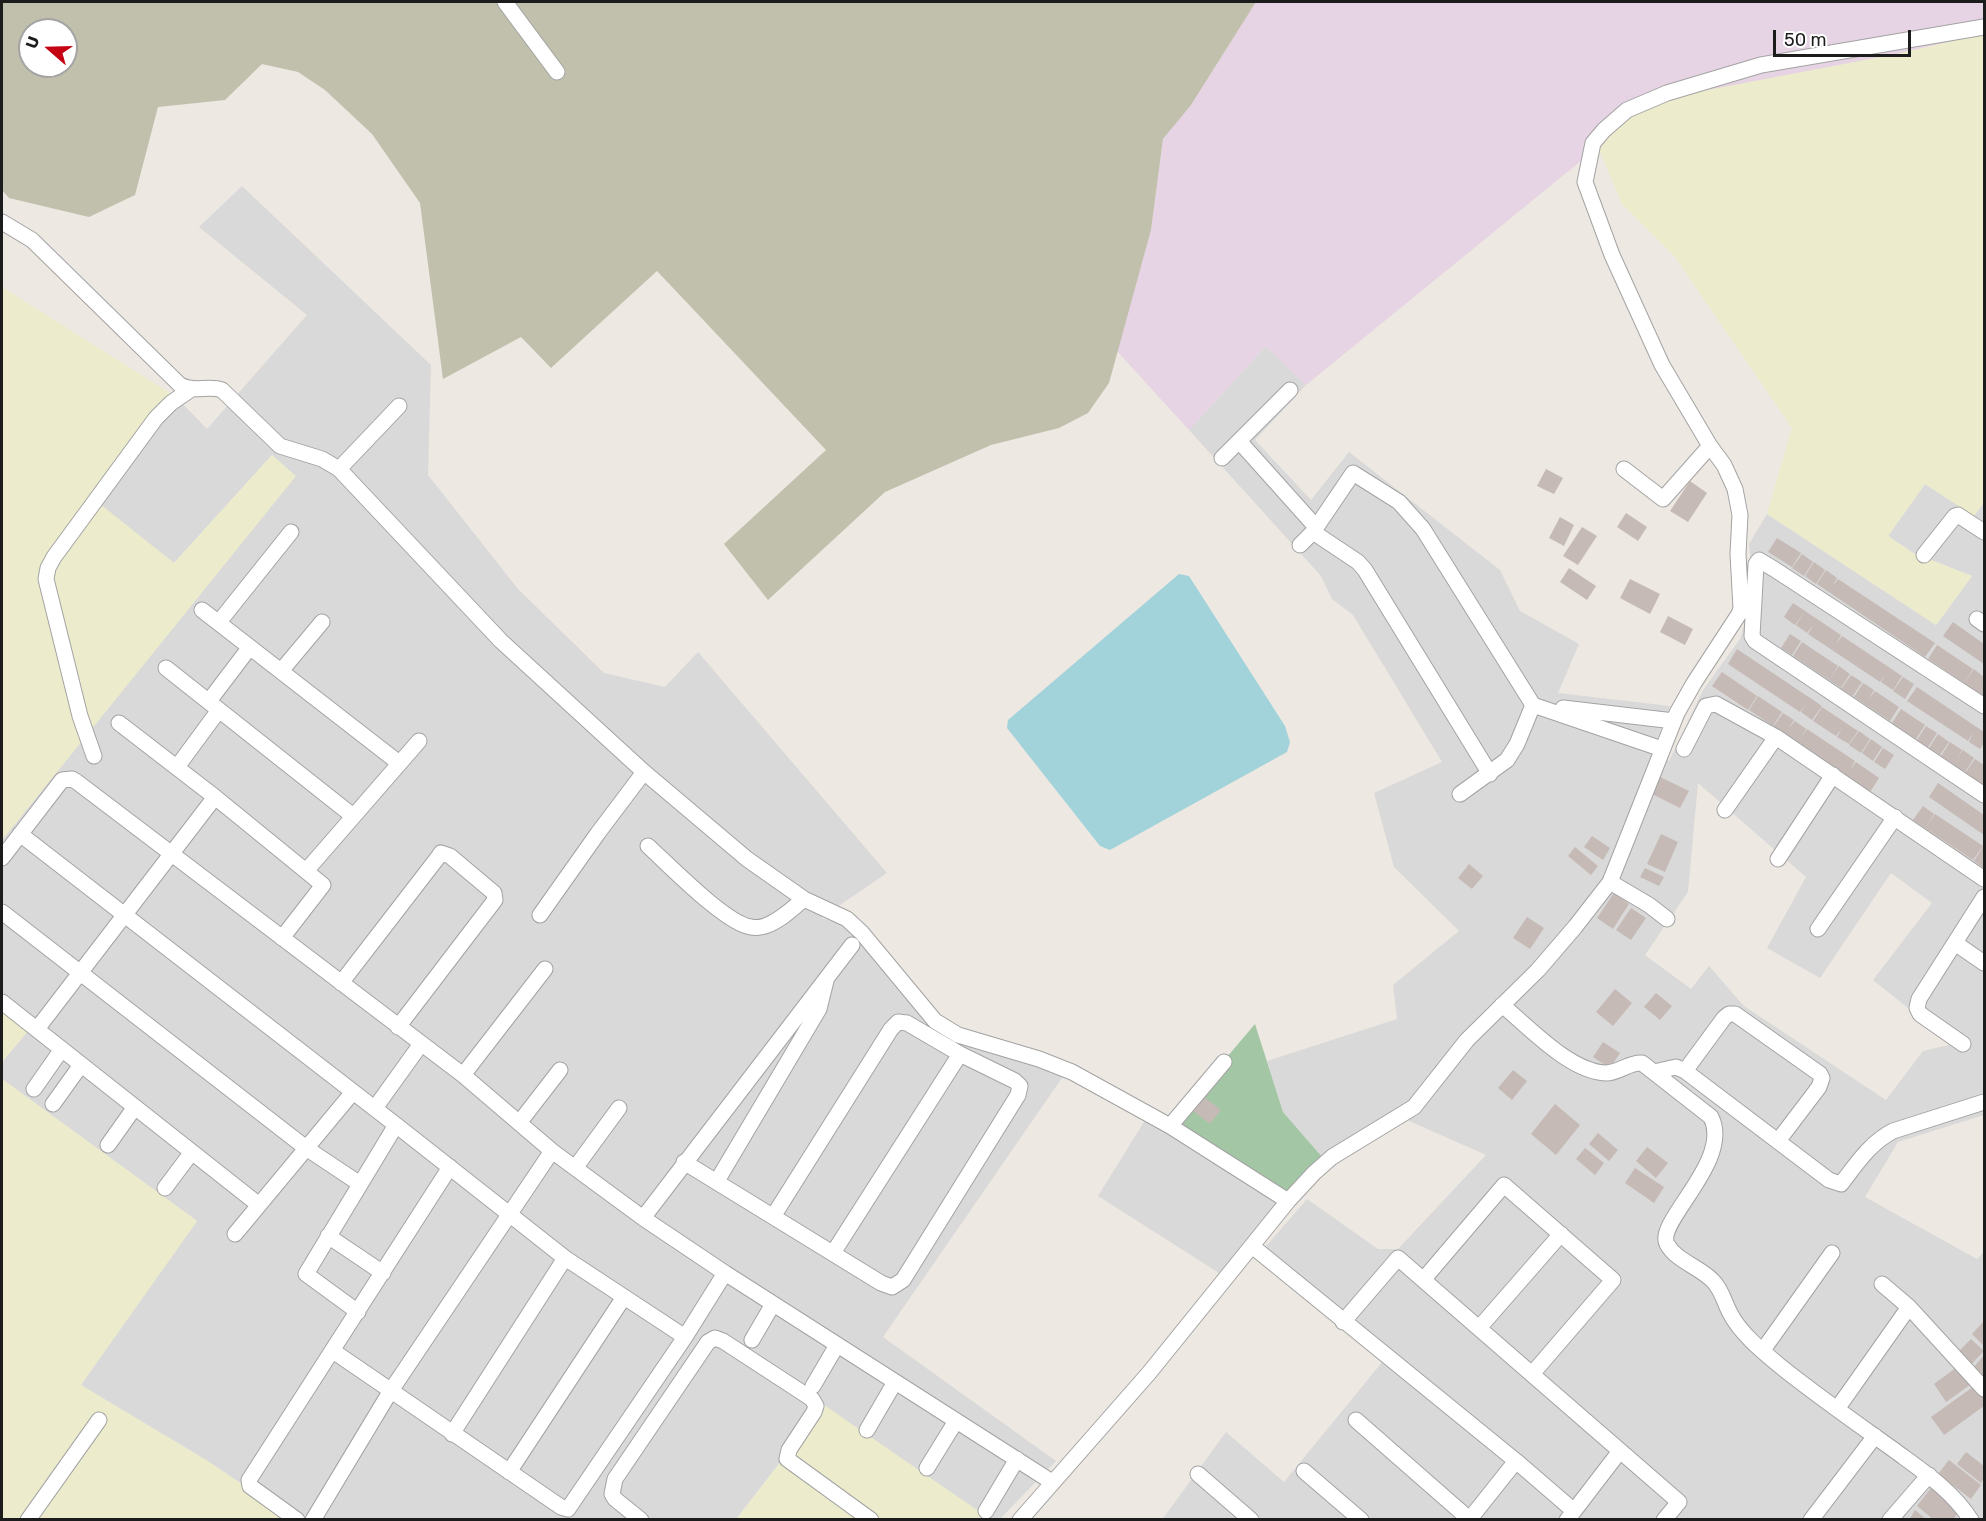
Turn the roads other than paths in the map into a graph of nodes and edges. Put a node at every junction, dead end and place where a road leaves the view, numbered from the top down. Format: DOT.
graph roads {
  1 [pos="505,2"];
  2 [pos="1984,27"];
  3 [pos="557,72"];
  4 [pos="2,222"];
  5 [pos="190,390"];
  6 [pos="1290,390"];
  7 [pos="399,405"];
  8 [pos="1239,441"];
  9 [pos="1710,446"];
  10 [pos="1222,458"];
  11 [pos="339,469"];
  12 [pos="1624,469"];
  13 [pos="1315,530"];
  14 [pos="291,531"];
  15 [pos="1984,532"];
  16 [pos="1300,545"];
  17 [pos="1924,555"];
  18 [pos="202,610"];
  19 [pos="219,622"];
  20 [pos="322,622"];
  21 [pos="250,647"];
  22 [pos="166,668"];
  23 [pos="281,671"];
  24 [pos="214,705"];
  25 [pos="1533,705"];
  26 [pos="1984,706"];
  27 [pos="1674,721"];
  28 [pos="119,723"];
  29 [pos="1776,737"];
  30 [pos="419,741"];
  31 [pos="1684,748"];
  32 [pos="1662,749"];
  33 [pos="94,756"];
  34 [pos="399,763"];
  35 [pos="177,767"];
  36 [pos="644,772"];
  37 [pos="1490,774"];
  38 [pos="1833,775"];
  39 [pos="1461,794"];
  40 [pos="1984,795"];
  41 [pos="214,796"];
  42 [pos="1725,810"];
  43 [pos="353,816"];
  44 [pos="1895,817"];
  45 [pos="20,834"];
  46 [pos="648,846"];
  47 [pos="170,854"];
  48 [pos="2,858"];
  49 [pos="1778,859"];
  50 [pos="306,871"];
  51 [pos="1984,879"];
  52 [pos="1610,882"];
  53 [pos="1984,897"];
  54 [pos="804,899"];
  55 [pos="2,912"];
  56 [pos="125,914"];
  57 [pos="540,915"];
  58 [pos="1667,919"];
  59 [pos="1818,929"];
  60 [pos="282,938"];
  61 [pos="1955,943"];
  62 [pos="852,945"];
  63 [pos="1984,963"];
  64 [pos="545,969"];
  65 [pos="80,973"];
  66 [pos="827,976"];
  67 [pos="341,983"];
  68 [pos="2,1002"];
  69 [pos="1502,1005"];
  70 [pos="398,1026"];
  71 [pos="37,1029"];
  72 [pos="421,1044"];
  73 [pos="1963,1044"];
  74 [pos="62,1049"];
  75 [pos="960,1054"];
  76 [pos="1224,1062"];
  77 [pos="81,1065"];
  78 [pos="560,1070"];
  79 [pos="1685,1071"];
  80 [pos="1654,1072"];
  81 [pos="462,1075"];
  82 [pos="34,1089"];
  83 [pos="353,1092"];
  84 [pos="1984,1102"];
  85 [pos="54,1104"];
  86 [pos="135,1107"];
  87 [pos="375,1108"];
  88 [pos="619,1108"];
  89 [pos="519,1123"];
  90 [pos="396,1125"];
  91 [pos="1170,1126"];
  92 [pos="1778,1142"];
  93 [pos="108,1145"];
  94 [pos="306,1148"];
  95 [pos="552,1151"];
  96 [pos="192,1152"];
  97 [pos="684,1161"];
  98 [pos="450,1167"];
  99 [pos="575,1168"];
  100 [pos="717,1181"];
  101 [pos="360,1185"];
  102 [pos="165,1188"];
  103 [pos="1288,1201"];
  104 [pos="259,1205"];
  105 [pos="508,1215"];
  106 [pos="774,1215"];
  107 [pos="643,1218"];
  108 [pos="235,1234"];
  109 [pos="1561,1234"];
  110 [pos="328,1236"];
  111 [pos="1252,1246"];
  112 [pos="1832,1252"];
  113 [pos="833,1253"];
  114 [pos="565,1258"];
  115 [pos="383,1272"];
  116 [pos="725,1273"];
  117 [pos="1423,1280"];
  118 [pos="1882,1284"];
  119 [pos="624,1297"];
  120 [pos="773,1304"];
  121 [pos="1909,1307"];
  122 [pos="358,1312"];
  123 [pos="1343,1322"];
  124 [pos="1479,1328"];
  125 [pos="684,1337"];
  126 [pos="752,1340"];
  127 [pos="837,1345"];
  128 [pos="1763,1350"];
  129 [pos="333,1351"];
  130 [pos="1532,1374"];
  131 [pos="895,1382"];
  132 [pos="813,1386"];
  133 [pos="1984,1389"];
  134 [pos="390,1392"];
  135 [pos="1837,1409"];
  136 [pos="99,1420"];
  137 [pos="1356,1420"];
  138 [pos="956,1421"];
  139 [pos="867,1430"];
  140 [pos="452,1434"];
  141 [pos="1875,1436"];
  142 [pos="1620,1450"];
  143 [pos="1017,1459"];
  144 [pos="1516,1461"];
  145 [pos="927,1468"];
  146 [pos="1304,1471"];
  147 [pos="509,1472"];
  148 [pos="1198,1474"];
  149 [pos="1929,1475"];
  150 [pos="1052,1482"];
  151 [pos="986,1511"];
  152 [pos="1570,1515"];
  153 [pos="1969,1518"];
  154 [pos="1469,1519"];
  155 [pos="28,1520"];
  156 [pos="297,1520"];
  157 [pos="312,1520"];
  158 [pos="641,1520"];
  159 [pos="871,1520"];
  160 [pos="1020,1520"];
  161 [pos="1251,1520"];
  162 [pos="1361,1520"];
  163 [pos="1664,1520"];
  164 [pos="1811,1520"];
  165 [pos="1890,1520"];
  1 -- 3 [label="street"];
  2 -- 9 [label="street"];
  4 -- 5 [label="street"];
  5 -- 11 [label="street"];
  5 -- 33 [label="street"];
  6 -- 8 [label="street"];
  7 -- 11 [label="street"];
  8 -- 10 [label="street"];
  8 -- 13 [label="street"];
  9 -- 12 [label="street"];
  9 -- 27 [label="street"];
  11 -- 36 [label="street"];
  13 -- 16 [label="street"];
  13 -- 25 [label="street"];
  13 -- 37 [label="street"];
  14 -- 19 [label="street"];
  15 -- 17 [label="street"];
  18 -- 19 [label="street"];
  19 -- 21 [label="street"];
  20 -- 23 [label="street"];
  21 -- 23 [label="street"];
  21 -- 24 [label="street"];
  22 -- 24 [label="street"];
  23 -- 34 [label="street"];
  24 -- 35 [label="street"];
  24 -- 43 [label="street"];
  25 -- 27 [label="street"];
  25 -- 32 [label="street"];
  25 -- 37 [label="street"];
  26 -- 40 [label="street"];
  27 -- 32 [label="street"];
  28 -- 35 [label="street"];
  29 -- 31 [label="street"];
  29 -- 38 [label="street"];
  29 -- 42 [label="street"];
  30 -- 34 [label="street"];
  32 -- 52 [label="street"];
  34 -- 43 [label="street"];
  35 -- 41 [label="street"];
  36 -- 54 [label="street"];
  36 -- 57 [label="street"];
  37 -- 39 [label="street"];
  38 -- 44 [label="street"];
  38 -- 49 [label="street"];
  41 -- 47 [label="street"];
  41 -- 50 [label="street"];
  43 -- 50 [label="street"];
  44 -- 51 [label="street"];
  44 -- 59 [label="street"];
  45 -- 47 [label="street"];
  45 -- 48 [label="street"];
  45 -- 56 [label="street"];
  46 -- 54 [label="street"];
  47 -- 56 [label="street"];
  47 -- 60 [label="street"];
  50 -- 60 [label="street"];
  52 -- 58 [label="street"];
  52 -- 69 [label="street"];
  53 -- 61 [label="street"];
  54 -- 91 [label="street"];
  55 -- 65 [label="street"];
  56 -- 65 [label="street"];
  56 -- 83 [label="street"];
  60 -- 67 [label="street"];
  61 -- 63 [label="street"];
  61 -- 73 [label="street"];
  62 -- 66 [label="street"];
  64 -- 81 [label="street"];
  65 -- 71 [label="street"];
  65 -- 94 [label="street"];
  66 -- 97 [label="street"];
  66 -- 100 [label="street"];
  67 -- 70 [label="street"];
  67 -- 70 [label="street"];
  68 -- 71 [label="street"];
  69 -- 80 [label="street"];
  69 -- 103 [label="street"];
  70 -- 72 [label="street"];
  71 -- 74 [label="street"];
  72 -- 81 [label="street"];
  72 -- 87 [label="street"];
  74 -- 77 [label="street"];
  74 -- 82 [label="street"];
  75 -- 106 [label="street"];
  75 -- 113 [label="street"];
  75 -- 113 [label="street"];
  76 -- 91 [label="street"];
  77 -- 85 [label="street"];
  77 -- 86 [label="street"];
  78 -- 89 [label="street"];
  79 -- 80 [label="street"];
  79 -- 92 [label="street"];
  79 -- 92 [label="street"];
  80 -- 128 [label="street"];
  81 -- 89 [label="street"];
  83 -- 87 [label="street"];
  83 -- 94 [label="street"];
  84 -- 92 [label="street"];
  86 -- 93 [label="street"];
  86 -- 96 [label="street"];
  87 -- 90 [label="street"];
  88 -- 99 [label="street"];
  89 -- 95 [label="street"];
  90 -- 98 [label="street"];
  90 -- 101 [label="street"];
  91 -- 103 [label="street"];
  94 -- 101 [label="street"];
  94 -- 104 [label="street"];
  95 -- 99 [label="street"];
  95 -- 105 [label="street"];
  96 -- 102 [label="street"];
  96 -- 104 [label="street"];
  97 -- 100 [label="street"];
  97 -- 107 [label="street"];
  98 -- 105 [label="street"];
  98 -- 115 [label="street"];
  99 -- 107 [label="street"];
  100 -- 106 [label="street"];
  101 -- 110 [label="street"];
  103 -- 111 [label="street"];
  104 -- 108 [label="street"];
  105 -- 114 [label="street"];
  105 -- 134 [label="street"];
  106 -- 113 [label="street"];
  107 -- 116 [label="street"];
  109 -- 117 [label="street"];
  109 -- 124 [label="street"];
  109 -- 130 [label="street"];
  110 -- 115 [label="street"];
  110 -- 122 [label="street"];
  111 -- 123 [label="street"];
  111 -- 150 [label="street"];
  112 -- 128 [label="street"];
  114 -- 119 [label="street"];
  114 -- 140 [label="street"];
  115 -- 122 [label="street"];
  116 -- 120 [label="street"];
  116 -- 125 [label="street"];
  117 -- 123 [label="street"];
  117 -- 124 [label="street"];
  118 -- 121 [label="street"];
  119 -- 125 [label="street"];
  119 -- 147 [label="street"];
  120 -- 126 [label="street"];
  120 -- 127 [label="street"];
  121 -- 133 [label="street"];
  121 -- 135 [label="street"];
  122 -- 129 [label="street"];
  123 -- 144 [label="street"];
  124 -- 130 [label="street"];
  125 -- 147 [label="street"];
  127 -- 131 [label="street"];
  127 -- 132 [label="street"];
  128 -- 135 [label="street"];
  129 -- 134 [label="street"];
  129 -- 156 [label="street"];
  130 -- 142 [label="street"];
  131 -- 138 [label="street"];
  131 -- 139 [label="street"];
  134 -- 140 [label="street"];
  134 -- 157 [label="street"];
  135 -- 141 [label="street"];
  136 -- 155 [label="street"];
  137 -- 154 [label="street"];
  138 -- 143 [label="street"];
  138 -- 145 [label="street"];
  140 -- 147 [label="street"];
  141 -- 149 [label="street"];
  141 -- 164 [label="street"];
  142 -- 152 [label="street"];
  142 -- 163 [label="street"];
  143 -- 150 [label="street"];
  143 -- 151 [label="street"];
  144 -- 152 [label="street"];
  144 -- 154 [label="street"];
  146 -- 162 [label="street"];
  148 -- 161 [label="street"];
  149 -- 153 [label="street"];
  149 -- 165 [label="street"];
  150 -- 160 [label="street"];
  158 -- 159 [label="street"];
}
